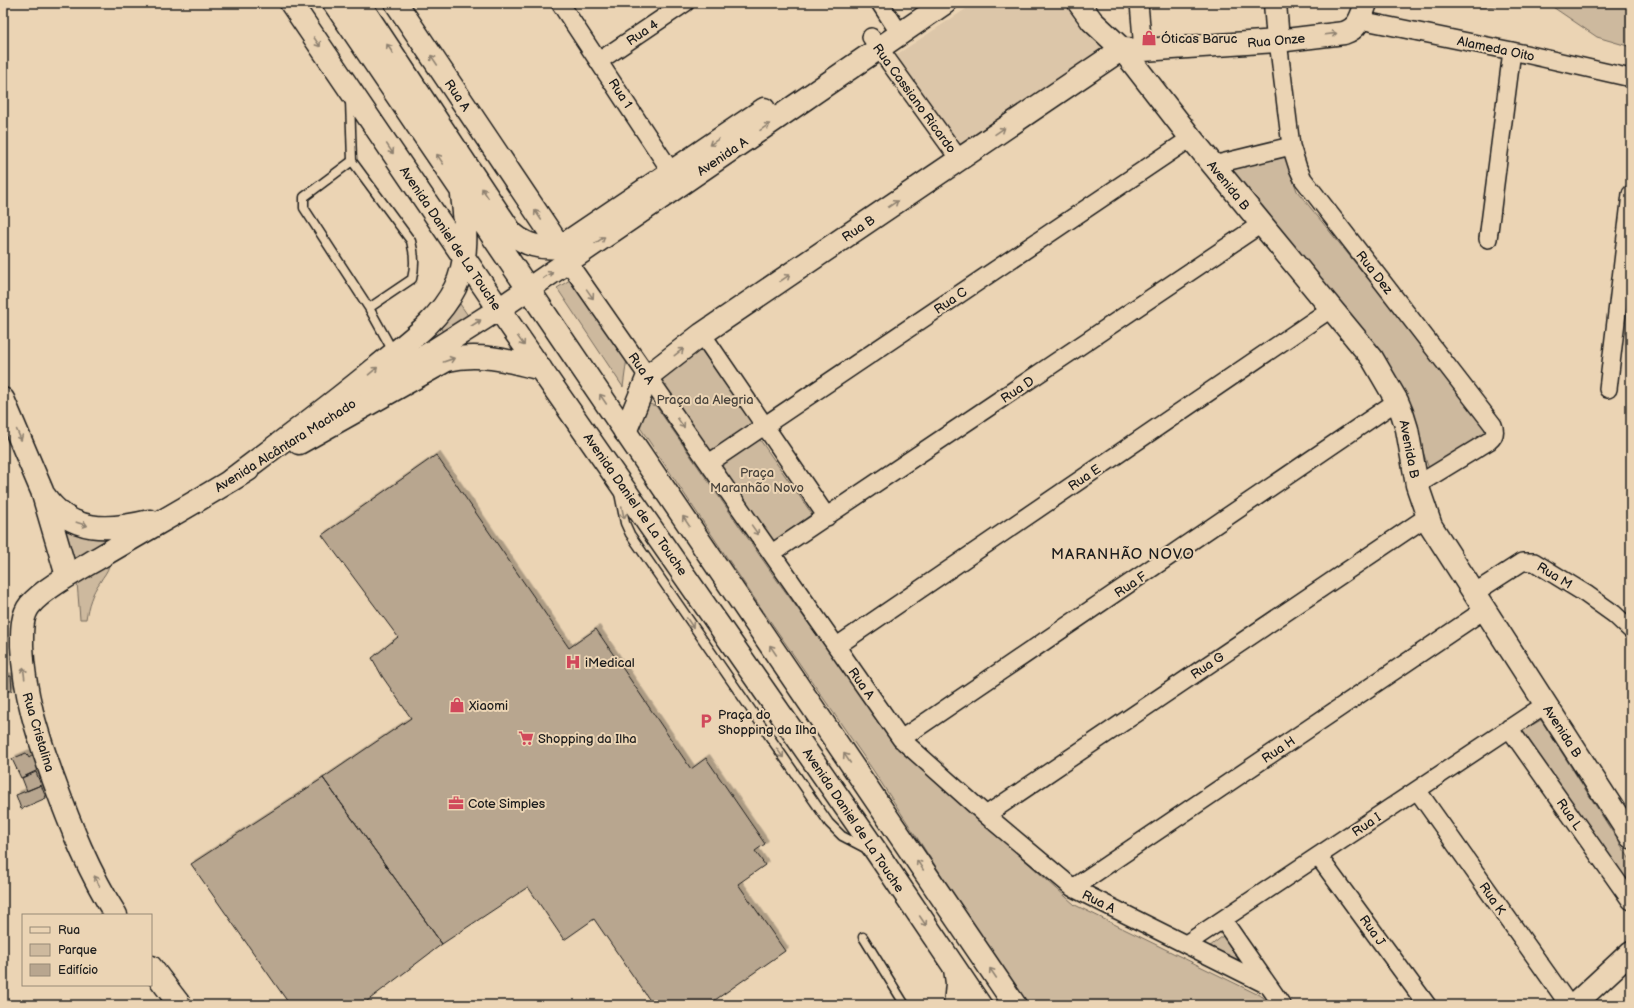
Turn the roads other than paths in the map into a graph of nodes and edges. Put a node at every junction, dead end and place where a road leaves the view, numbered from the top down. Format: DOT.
graph roads {
  1 [pos="334,3"];
  2 [pos="359,3"];
  3 [pos="396,3"];
  4 [pos="560,3"];
  5 [pos="685,3"];
  6 [pos="880,3"];
  7 [pos="921,3"];
  8 [pos="945,3"];
  9 [pos="1079,3"];
  10 [pos="1094,3"];
  11 [pos="1139,3"];
  12 [pos="1275,3"];
  13 [pos="294,5"];
  14 [pos="1363,12"];
  15 [pos="896,28"];
  16 [pos="1278,41"];
  17 [pos="875,42"];
  18 [pos="1132,50"];
  19 [pos="1512,51"];
  20 [pos="599,61"];
  21 [pos="1631,78"];
  22 [pos="349,89"];
  23 [pos="1190,138"];
  24 [pos="1291,146"];
  25 [pos="959,159"];
  26 [pos="352,161"];
  27 [pos="1213,165"];
  28 [pos="676,178"];
  29 [pos="462,192"];
  30 [pos="1631,194"];
  31 [pos="1261,224"];
  32 [pos="506,225"];
  33 [pos="1488,239"];
  34 [pos="564,254"];
  35 [pos="464,257"];
  36 [pos="528,289"];
  37 [pos="369,308"];
  38 [pos="1332,308"];
  39 [pos="499,309"];
  40 [pos="702,334"];
  41 [pos="394,353"];
  42 [pos="541,369"];
  43 [pos="648,376"];
  44 [pos="1608,389"];
  45 [pos="3,400"];
  46 [pos="1397,401"];
  47 [pos="764,425"];
  48 [pos="625,432"];
  49 [pos="709,463"];
  50 [pos="231,480"];
  51 [pos="1417,485"];
  52 [pos="42,492"];
  53 [pos="177,512"];
  54 [pos="1428,516"];
  55 [pos="827,517"];
  56 [pos="772,553"];
  57 [pos="67,576"];
  58 [pos="1479,601"];
  59 [pos="1631,630"];
  60 [pos="837,646"];
  61 [pos="1546,704"];
  62 [pos="1509,728"];
  63 [pos="902,739"];
  64 [pos="1417,790"];
  65 [pos="986,815"];
  66 [pos="1631,837"];
  67 [pos="1318,856"];
  68 [pos="1072,888"];
  69 [pos="1631,901"];
  70 [pos="115,914"];
  71 [pos="1223,920"];
  72 [pos="863,937"];
  73 [pos="1186,944"];
  74 [pos="1631,952"];
  75 [pos="152,968"];
  76 [pos="955,969"];
  77 [pos="1269,986"];
  78 [pos="180,1005"];
  79 [pos="905,1005"];
  80 [pos="955,1005"];
  81 [pos="980,1005"];
  82 [pos="1015,1005"];
  83 [pos="1282,1005"];
  84 [pos="1427,1005"];
  85 [pos="1568,1005"];
  86 [pos="1574,1005"];
  29 -- 1 [label="main road, one-way"];
  32 -- 2 [label="main road, one-way"];
  34 -- 3 [label="main road, Rua A, one-way"];
  4 -- 20 [label="street, Rua 1"];
  5 -- 20 [label="street, Rua 4"];
  6 -- 15 [label="street"];
  7 -- 15 [label="main road, Avenida A"];
  8 -- 15 [label="main road, Avenida A"];
  9 -- 18 [label="main road, Avenida B"];
  10 -- 18 [label="main road, Avenida B"];
  11 -- 18 [label="street"];
  12 -- 16 [label="main road, Rua Dez"];
  13 -- 22 [label="main road, Avenida Daniel de La Touche, one-way"];
  16 -- 14 [label="main road, Rua Onze, one-way"];
  14 -- 19 [label="street, Alameda Oito"];
  15 -- 17 [label="main road, Avenida A"];
  16 -- 18 [label="main road, Rua Onze"];
  16 -- 24 [label="street, Rua Dez"];
  17 -- 25 [label="street, Rua Cassiano Ricardo"];
  17 -- 28 [label="main road, Avenida A"];
  18 -- 23 [label="main road, Avenida B"];
  25 -- 18 [label="main road, Rua B, one-way"];
  19 -- 21 [label="street, Alameda Oito"];
  19 -- 33 [label="street"];
  20 -- 28 [label="street, Rua 1"];
  22 -- 26 [label="lane"];
  22 -- 35 [label="main road, Avenida Daniel de La Touche, one-way"];
  23 -- 27 [label="main road, Avenida B"];
  23 -- 47 [label="street, Rua C"];
  24 -- 27 [label="street"];
  24 -- 51 [label="street, Rua Dez"];
  40 -- 25 [label="main road, Rua B, one-way"];
  26 -- 37 [label="lane"];
  26 -- 37 [label="lane"];
  27 -- 31 [label="main road, Avenida B"];
  28 -- 34 [label="main road, Avenida A"];
  29 -- 35 [label="main road"];
  29 -- 36 [label="main road"];
  30 -- 44 [label="street"];
  31 -- 38 [label="main road, Avenida B"];
  31 -- 55 [label="street, Rua D"];
  32 -- 34 [label="main road"];
  32 -- 36 [label="main road"];
  36 -- 34 [label="main road, Avenida A, one-way"];
  34 -- 43 [label="street, Rua A, one-way"];
  35 -- 39 [label="main road, Avenida Daniel de La Touche"];
  35 -- 41 [label="main road"];
  36 -- 39 [label="main road, Avenida A"];
  48 -- 36 [label="main road, one-way"];
  37 -- 41 [label="lane"];
  38 -- 46 [label="main road, Avenida B"];
  38 -- 60 [label="street, Rua E"];
  39 -- 42 [label="main road, Avenida Daniel de La Touche, one-way"];
  50 -- 39 [label="main road, Avenida Alcântara Machado, one-way"];
  43 -- 40 [label="main road, Rua B, one-way"];
  40 -- 47 [label="street"];
  50 -- 41 [label="main road, one-way"];
  50 -- 42 [label="main road, one-way"];
  42 -- 76 [label="main road, Avenida Daniel de La Touche, one-way"];
  43 -- 48 [label="main road, Rua B"];
  43 -- 49 [label="street, Rua A, one-way"];
  45 -- 52 [label="main road, one-way"];
  46 -- 51 [label="main road, Avenida B"];
  46 -- 63 [label="street, Rua F"];
  47 -- 49 [label="street, Rua C"];
  47 -- 55 [label="street"];
  82 -- 48 [label="main road, one-way"];
  49 -- 56 [label="street, Rua A, one-way"];
  50 -- 53 [label="main road, Avenida Alcântara Machado"];
  51 -- 54 [label="main road, Avenida B"];
  52 -- 53 [label="main road, one-way"];
  52 -- 57 [label="main road"];
  53 -- 57 [label="main road, Avenida Alcântara Machado"];
  54 -- 58 [label="main road, Avenida B"];
  54 -- 65 [label="street, Rua G"];
  55 -- 56 [label="street, Rua D"];
  56 -- 60 [label="street, Rua A"];
  70 -- 57 [label="main road, Rua Cristalina, one-way"];
  58 -- 59 [label="street, Rua M"];
  58 -- 61 [label="main road, Avenida B"];
  58 -- 68 [label="street, Rua H"];
  60 -- 63 [label="street, Rua A"];
  61 -- 62 [label="street, Rua I"];
  61 -- 66 [label="main road, Avenida B"];
  62 -- 64 [label="street, Rua I"];
  62 -- 69 [label="street, Rua L"];
  63 -- 65 [label="street, Rua A"];
  64 -- 67 [label="street, Rua I"];
  64 -- 85 [label="street, Rua K"];
  65 -- 68 [label="street, Rua A"];
  67 -- 71 [label="street, Rua I"];
  67 -- 84 [label="street, Rua J"];
  68 -- 73 [label="street, Rua A"];
  71 -- 73 [label="street, Rua I"];
  71 -- 77 [label="street, Rua A"];
  72 -- 79 [label="lane"];
  73 -- 77 [label="street, Rua A"];
  74 -- 86 [label="main road"];
  75 -- 78 [label="main road"];
  76 -- 80 [label="main road"];
  76 -- 81 [label="main road, Avenida Daniel de La Touche"];
  77 -- 83 [label="street, Rua A"];
}
